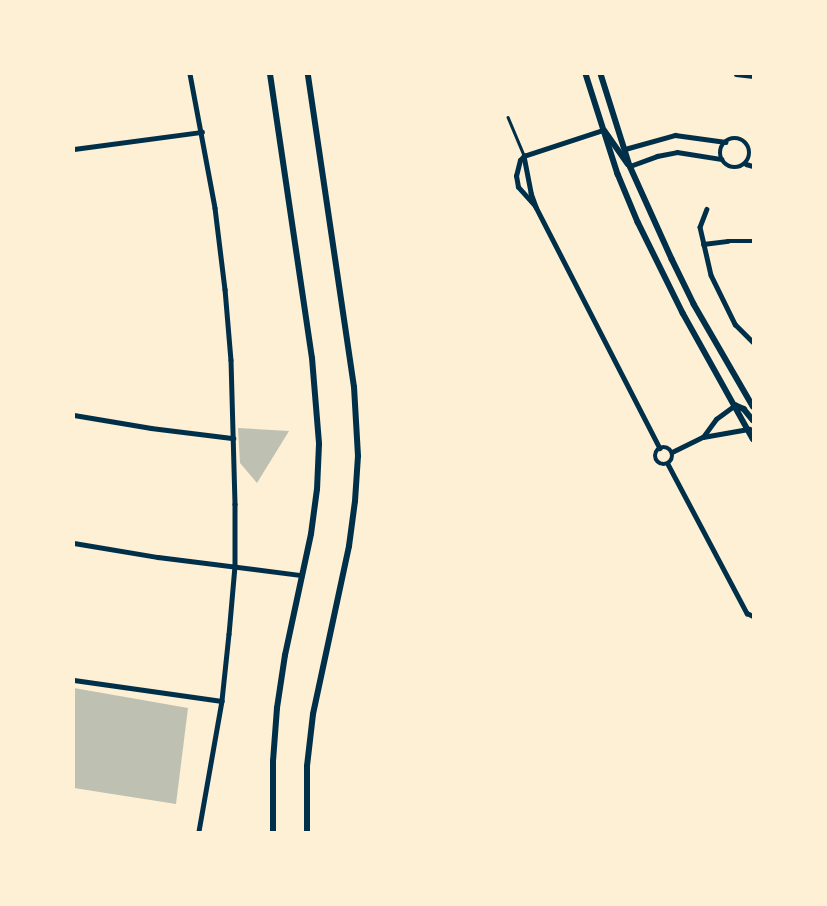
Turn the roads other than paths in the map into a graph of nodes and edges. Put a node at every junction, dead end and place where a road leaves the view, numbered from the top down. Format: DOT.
graph roads {
  1 [pos="190,74"];
  2 [pos="270,74"];
  3 [pos="308,74"];
  4 [pos="586,74"];
  5 [pos="601,74"];
  6 [pos="736,74"];
  7 [pos="745,74"];
  8 [pos="753,76"];
  9 [pos="508,117"];
  10 [pos="603,130"];
  11 [pos="202,132"];
  12 [pos="726,142"];
  13 [pos="751,148"];
  14 [pos="74,149"];
  15 [pos="625,149"];
  16 [pos="524,156"];
  17 [pos="721,159"];
  18 [pos="746,164"];
  19 [pos="630,166"];
  20 [pos="753,166"];
  21 [pos="536,206"];
  22 [pos="706,209"];
  23 [pos="753,241"];
  24 [pos="703,244"];
  25 [pos="753,342"];
  26 [pos="735,405"];
  27 [pos="753,406"];
  28 [pos="74,415"];
  29 [pos="753,420"];
  30 [pos="748,429"];
  31 [pos="703,437"];
  32 [pos="233,438"];
  33 [pos="753,438"];
  34 [pos="660,448"];
  35 [pos="672,452"];
  36 [pos="668,464"];
  37 [pos="74,543"];
  38 [pos="235,566"];
  39 [pos="302,575"];
  40 [pos="753,616"];
  41 [pos="74,680"];
  42 [pos="222,701"];
  43 [pos="199,832"];
  44 [pos="273,832"];
  45 [pos="307,832"];
  1 -- 11 [label="street"];
  2 -- 39 [label="main road"];
  3 -- 45 [label="main road"];
  4 -- 10 [label="street"];
  5 -- 15 [label="street"];
  6 -- 7 [label="street"];
  7 -- 8 [label="street"];
  9 -- 16 [label="lane"];
  10 -- 16 [label="street"];
  10 -- 19 [label="street"];
  10 -- 26 [label="street"];
  11 -- 14 [label="street"];
  11 -- 32 [label="street"];
  12 -- 13 [label="street"];
  12 -- 15 [label="street"];
  12 -- 17 [label="street"];
  13 -- 18 [label="street"];
  15 -- 19 [label="street"];
  16 -- 21 [label="street"];
  16 -- 21 [label="street"];
  17 -- 18 [label="street"];
  17 -- 19 [label="street"];
  18 -- 20 [label="street"];
  19 -- 27 [label="street"];
  21 -- 34 [label="street"];
  22 -- 24 [label="street"];
  23 -- 24 [label="street"];
  24 -- 25 [label="street"];
  26 -- 29 [label="street"];
  26 -- 30 [label="street"];
  26 -- 31 [label="street"];
  28 -- 32 [label="street"];
  30 -- 31 [label="street"];
  30 -- 33 [label="street"];
  31 -- 35 [label="street"];
  32 -- 38 [label="street"];
  34 -- 35 [label="street"];
  34 -- 36 [label="street"];
  35 -- 36 [label="street"];
  36 -- 40 [label="street"];
  37 -- 38 [label="street"];
  38 -- 39 [label="street"];
  38 -- 42 [label="street"];
  39 -- 44 [label="main road"];
  41 -- 42 [label="street"];
  42 -- 43 [label="street"];
}
